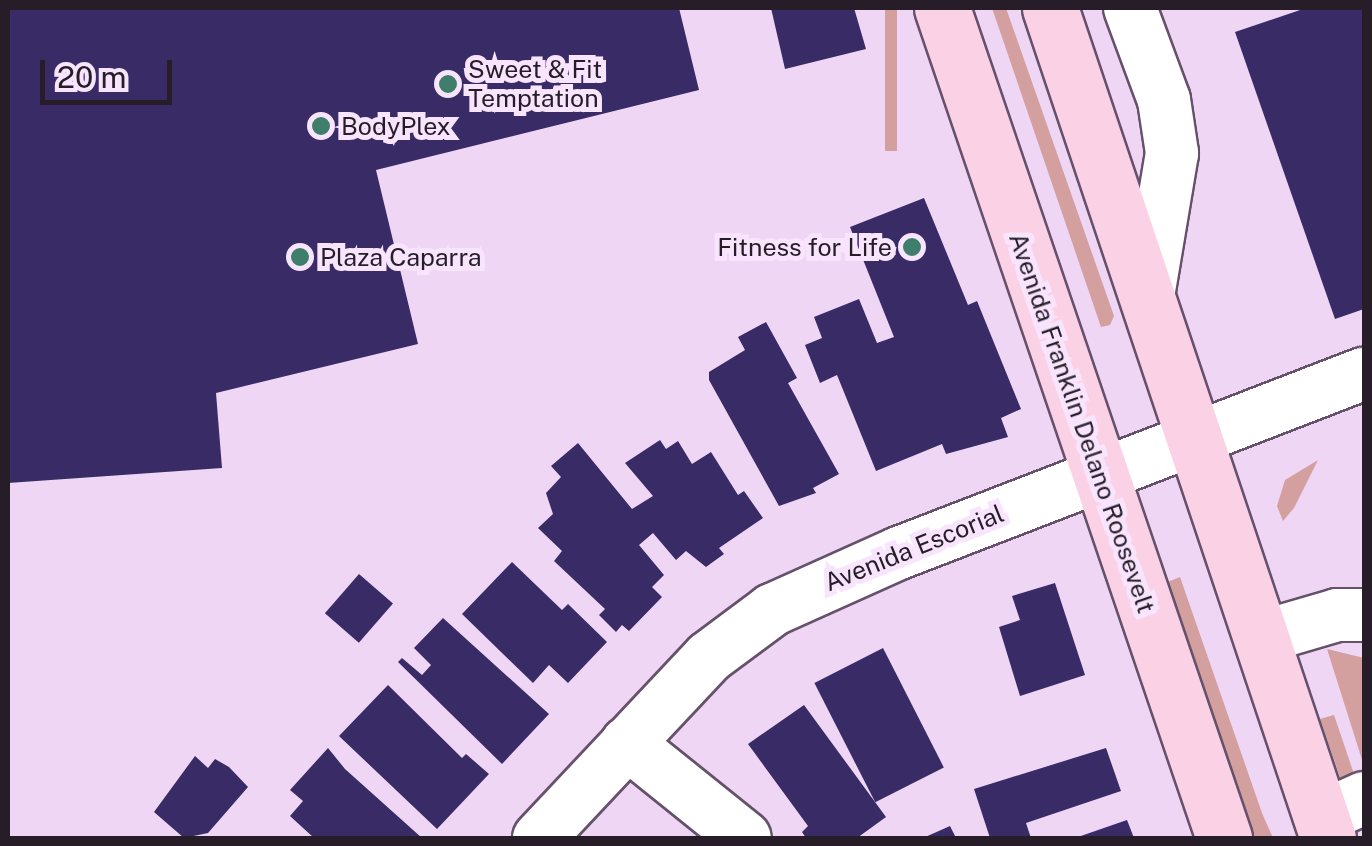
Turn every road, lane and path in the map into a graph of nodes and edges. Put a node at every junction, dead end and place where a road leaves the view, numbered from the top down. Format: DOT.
graph roads {
  1 [pos="942,8"];
  2 [pos="1050,8"];
  3 [pos="1130,8"];
  4 [pos="1149,291"];
  5 [pos="1364,374"];
  6 [pos="1196,438"];
  7 [pos="1099,474"];
  8 [pos="1364,615"];
  9 [pos="1262,637"];
  10 [pos="628,743"];
  11 [pos="1338,818"];
  12 [pos="539,838"];
  13 [pos="746,838"];
  14 [pos="1224,838"];
  1 -- 7 [label="main road, Avenida Franklin Delano Roosevelt"];
  2 -- 4 [label="main road"];
  3 -- 4 [label="street"];
  4 -- 6 [label="main road"];
  5 -- 6 [label="street, Avenida Escorial"];
  6 -- 7 [label="street, Avenida Escorial"];
  6 -- 9 [label="main road"];
  7 -- 10 [label="street, Avenida Escorial"];
  7 -- 14 [label="main road, Avenida Franklin Delano Roosevelt"];
  8 -- 9 [label="street"];
  9 -- 11 [label="main road"];
  10 -- 12 [label="street, Avenida Escorial"];
  10 -- 13 [label="street"];
}
